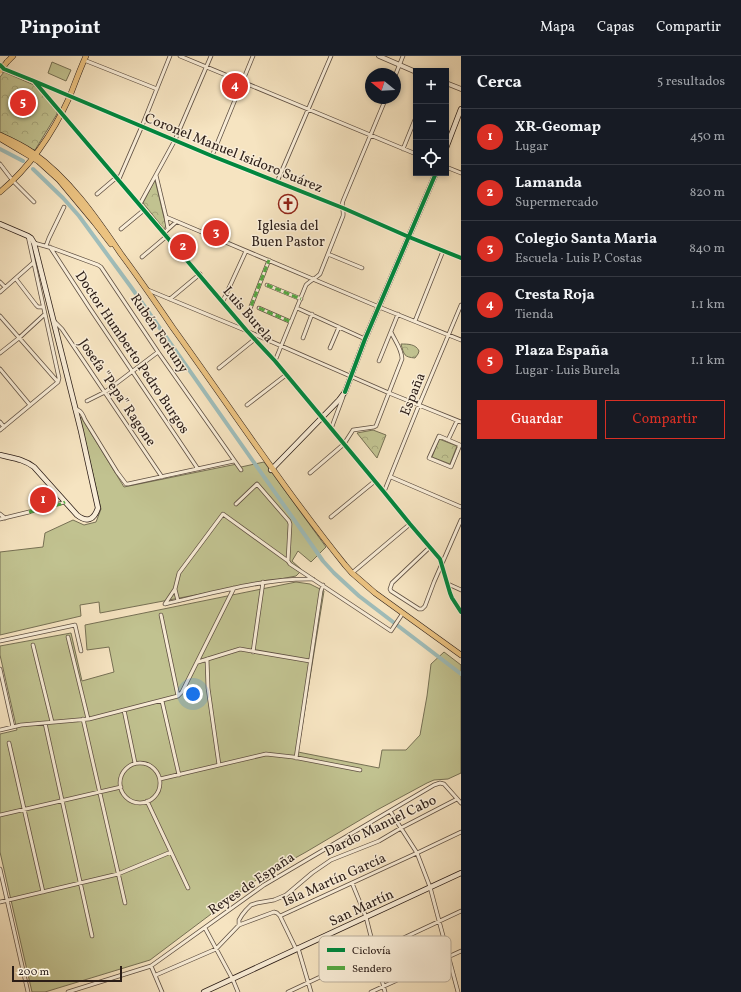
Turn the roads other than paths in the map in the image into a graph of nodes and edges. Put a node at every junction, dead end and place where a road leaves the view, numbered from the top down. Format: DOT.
graph roads {
  1 [pos="13,56"];
  2 [pos="170,56"];
  3 [pos="180,56"];
  4 [pos="211,56"];
  5 [pos="253,56"];
  6 [pos="331,56"];
  7 [pos="379,56"];
  8 [pos="403,56"];
  9 [pos="85,58"];
  10 [pos="400,65"];
  11 [pos="0,66"];
  12 [pos="206,67"];
  13 [pos="399,68"];
  14 [pos="2,70"];
  15 [pos="413,71"];
  16 [pos="34,81"];
  17 [pos="242,82"];
  18 [pos="449,85"];
  19 [pos="157,89"];
  20 [pos="461,89"];
  21 [pos="70,96"];
  22 [pos="383,104"];
  23 [pos="461,109"];
  24 [pos="308,110"];
  25 [pos="61,113"];
  26 [pos="413,124"];
  27 [pos="142,126"];
  28 [pos="370,135"];
  29 [pos="0,137"];
  30 [pos="175,140"];
  31 [pos="449,140"];
  32 [pos="403,149"];
  33 [pos="413,153"];
  34 [pos="34,156"];
  35 [pos="212,156"];
  36 [pos="0,164"];
  37 [pos="449,168"];
  38 [pos="461,173"];
  39 [pos="156,175"];
  40 [pos="435,176"];
  41 [pos="118,178"];
  42 [pos="13,181"];
  43 [pos="277,182"];
  44 [pos="0,192"];
  45 [pos="97,194"];
  46 [pos="34,202"];
  47 [pos="140,204"];
  48 [pos="64,207"];
  49 [pos="343,208"];
  50 [pos="144,210"];
  51 [pos="166,217"];
  52 [pos="176,222"];
  53 [pos="0,224"];
  54 [pos="121,229"];
  55 [pos="168,229"];
  56 [pos="164,233"];
  57 [pos="28,236"];
  58 [pos="167,236"];
  59 [pos="409,237"];
  60 [pos="34,243"];
  61 [pos="46,246"];
  62 [pos="50,247"];
  63 [pos="246,251"];
  64 [pos="443,251"];
  65 [pos="328,254"];
  66 [pos="142,257"];
  67 [pos="461,258"];
  68 [pos="269,260"];
  69 [pos="33,263"];
  70 [pos="362,268"];
  71 [pos="200,274"];
  72 [pos="16,279"];
  73 [pos="314,279"];
  74 [pos="0,282"];
  75 [pos="267,286"];
  76 [pos="5,287"];
  77 [pos="146,289"];
  78 [pos="0,292"];
  79 [pos="170,299"];
  80 [pos="301,299"];
  81 [pos="223,301"];
  82 [pos="461,305"];
  83 [pos="43,307"];
  84 [pos="379,307"];
  85 [pos="259,308"];
  86 [pos="297,308"];
  87 [pos="45,314"];
  88 [pos="248,314"];
  89 [pos="312,314"];
  90 [pos="398,314"];
  91 [pos="0,316"];
  92 [pos="54,321"];
  93 [pos="415,321"];
  94 [pos="291,322"];
  95 [pos="339,327"];
  96 [pos="247,331"];
  97 [pos="391,332"];
  98 [pos="449,335"];
  99 [pos="19,338"];
  100 [pos="303,338"];
  101 [pos="255,339"];
  102 [pos="365,339"];
  103 [pos="461,340"];
  104 [pos="282,345"];
  105 [pos="330,348"];
  106 [pos="158,352"];
  107 [pos="0,353"];
  108 [pos="275,361"];
  109 [pos="379,361"];
  110 [pos="219,368"];
  111 [pos="0,369"];
  112 [pos="132,371"];
  113 [pos="286,375"];
  114 [pos="351,375"];
  115 [pos="58,382"];
  116 [pos="104,392"];
  117 [pos="345,392"];
  118 [pos="389,393"];
  119 [pos="87,402"];
  120 [pos="30,405"];
  121 [pos="247,405"];
  122 [pos="419,405"];
  123 [pos="76,409"];
  124 [pos="322,417"];
  125 [pos="0,422"];
  126 [pos="459,422"];
  127 [pos="4,427"];
  128 [pos="331,429"];
  129 [pos="0,430"];
  130 [pos="448,440"];
  131 [pos="344,444"];
  132 [pos="0,455"];
  133 [pos="234,461"];
  134 [pos="198,469"];
  135 [pos="272,469"];
  136 [pos="241,470"];
  137 [pos="310,473"];
  138 [pos="162,477"];
  139 [pos="390,477"];
  140 [pos="375,481"];
  141 [pos="384,492"];
  142 [pos="65,502"];
  143 [pos="236,504"];
  144 [pos="461,507"];
  145 [pos="29,512"];
  146 [pos="0,514"];
  147 [pos="330,517"];
  148 [pos="6,518"];
  149 [pos="0,519"];
  150 [pos="461,520"];
  151 [pos="410,524"];
  152 [pos="430,547"];
  153 [pos="288,561"];
  154 [pos="442,565"];
  155 [pos="352,573"];
  156 [pos="313,579"];
  157 [pos="263,582"];
  158 [pos="448,584"];
  159 [pos="323,585"];
  160 [pos="234,588"];
  161 [pos="175,589"];
  162 [pos="461,590"];
  163 [pos="178,601"];
  164 [pos="461,612"];
  165 [pos="402,614"];
  166 [pos="161,615"];
  167 [pos="68,637"];
  168 [pos="0,641"];
  169 [pos="33,645"];
  170 [pos="81,651"];
  171 [pos="253,652"];
  172 [pos="461,655"];
  173 [pos="461,658"];
  174 [pos="207,659"];
  175 [pos="310,661"];
  176 [pos="198,662"];
  177 [pos="0,669"];
  178 [pos="178,696"];
  179 [pos="162,701"];
  180 [pos="124,710"];
  181 [pos="83,719"];
  182 [pos="88,719"];
  183 [pos="52,722"];
  184 [pos="45,723"];
  185 [pos="14,727"];
  186 [pos="0,730"];
  187 [pos="9,743"];
  188 [pos="296,758"];
  189 [pos="135,763"];
  190 [pos="219,765"];
  191 [pos="360,770"];
  192 [pos="179,775"];
  193 [pos="160,779"];
  194 [pos="121,787"];
  195 [pos="100,792"];
  196 [pos="457,799"];
  197 [pos="62,801"];
  198 [pos="147,801"];
  199 [pos="461,803"];
  200 [pos="24,809"];
  201 [pos="390,811"];
  202 [pos="0,815"];
  203 [pos="401,828"];
  204 [pos="461,832"];
  205 [pos="171,852"];
  206 [pos="417,853"];
  207 [pos="0,869"];
  208 [pos="461,873"];
  209 [pos="118,874"];
  210 [pos="80,883"];
  211 [pos="352,883"];
  212 [pos="430,887"];
  213 [pos="188,888"];
  214 [pos="43,892"];
  215 [pos="7,900"];
  216 [pos="0,902"];
  217 [pos="125,903"];
  218 [pos="461,911"];
  219 [pos="280,916"];
  220 [pos="366,917"];
  221 [pos="439,921"];
  222 [pos="239,925"];
  223 [pos="205,928"];
  224 [pos="92,936"];
  225 [pos="325,936"];
  226 [pos="371,936"];
  227 [pos="407,936"];
  228 [pos="443,936"];
  229 [pos="319,939"];
  230 [pos="297,949"];
  231 [pos="216,950"];
  232 [pos="461,951"];
  233 [pos="451,956"];
  234 [pos="451,965"];
  235 [pos="152,966"];
  236 [pos="156,975"];
  237 [pos="319,977"];
  238 [pos="232,980"];
  239 [pos="308,982"];
  240 [pos="383,982"];
  241 [pos="393,982"];
  242 [pos="384,986"];
  243 [pos="28,992"];
  244 [pos="68,992"];
  245 [pos="162,992"];
  246 [pos="204,992"];
  247 [pos="238,992"];
  248 [pos="288,992"];
  249 [pos="312,992"];
  250 [pos="371,992"];
  251 [pos="385,992"];
  252 [pos="458,992"];
  1 -- 14 [label="main road, bridge"];
  2 -- 19 [label="street"];
  3 -- 12 [label="street"];
  4 -- 12 [label="street"];
  5 -- 17 [label="street"];
  6 -- 24 [label="street"];
  7 -- 10 [label="street"];
  8 -- 10 [label="street"];
  9 -- 19 [label="street"];
  9 -- 21 [label="main road"];
  10 -- 13 [label="street"];
  10 -- 15 [label="street"];
  11 -- 14 [label="street, Coronel Manuel Isidoro Suárez"];
  12 -- 17 [label="street"];
  12 -- 30 [label="street"];
  14 -- 16 [label="street, Coronel Manuel Isidoro Suárez"];
  16 -- 21 [label="street, Coronel Manuel Isidoro Suárez"];
  16 -- 25 [label="street, Luis Burela"];
  17 -- 24 [label="street"];
  17 -- 35 [label="street"];
  18 -- 20 [label="street"];
  19 -- 27 [label="street"];
  21 -- 25 [label="main road"];
  21 -- 27 [label="street, Coronel Manuel Isidoro Suárez"];
  22 -- 28 [label="street"];
  23 -- 31 [label="main road"];
  24 -- 28 [label="street"];
  24 -- 43 [label="street"];
  25 -- 34 [label="main road"];
  25 -- 41 [label="street, Luis Burela"];
  26 -- 32 [label="street"];
  27 -- 30 [label="street, Coronel Manuel Isidoro Suárez"];
  27 -- 41 [label="street"];
  28 -- 32 [label="street"];
  28 -- 49 [label="street"];
  29 -- 34 [label="main road"];
  30 -- 35 [label="street, Coronel Manuel Isidoro Suárez"];
  30 -- 39 [label="street"];
  32 -- 33 [label="street"];
  34 -- 42 [label="main road"];
  34 -- 77 [label="main road"];
  34 -- 135 [label="main road"];
  35 -- 43 [label="street, Coronel Manuel Isidoro Suárez"];
  36 -- 42 [label="street"];
  37 -- 38 [label="street"];
  39 -- 47 [label="street"];
  39 -- 51 [label="street"];
  40 -- 59 [label="main road"];
  41 -- 45 [label="street"];
  41 -- 47 [label="street, Luis Burela"];
  42 -- 44 [label="main road"];
  42 -- 46 [label="street"];
  43 -- 49 [label="street, Coronel Manuel Isidoro Suárez"];
  47 -- 50 [label="street, Luis Burela"];
  48 -- 61 [label="street"];
  49 -- 59 [label="street, Coronel Manuel Isidoro Suárez"];
  49 -- 65 [label="street"];
  50 -- 54 [label="street"];
  50 -- 56 [label="street, Luis Burela"];
  51 -- 52 [label="street"];
  51 -- 55 [label="street"];
  52 -- 55 [label="street"];
  52 -- 63 [label="street"];
  53 -- 57 [label="main road"];
  55 -- 56 [label="street"];
  56 -- 58 [label="street, Luis Burela"];
  57 -- 60 [label="main road"];
  57 -- 69 [label="street"];
  58 -- 66 [label="street"];
  58 -- 71 [label="street, Luis Burela"];
  59 -- 64 [label="street, Coronel Manuel Isidoro Suárez"];
  59 -- 84 [label="main road"];
  60 -- 61 [label="street, Rubén Fortuny"];
  60 -- 92 [label="main road"];
  61 -- 62 [label="street, Rubén Fortuny"];
  62 -- 106 [label="street, Rubén Fortuny"];
  62 -- 112 [label="street, Doctor Humberto Pedro Burgos"];
  63 -- 68 [label="street"];
  63 -- 81 [label="street"];
  64 -- 67 [label="street, Coronel Manuel Isidoro Suárez"];
  64 -- 93 [label="street"];
  65 -- 70 [label="street"];
  65 -- 73 [label="street"];
  68 -- 73 [label="street"];
  68 -- 88 [label="street"];
  69 -- 72 [label="street"];
  69 -- 83 [label="street"];
  71 -- 79 [label="street"];
  71 -- 81 [label="street, Luis Burela"];
  72 -- 76 [label="street"];
  72 -- 83 [label="street"];
  73 -- 80 [label="street"];
  73 -- 84 [label="street"];
  74 -- 76 [label="street"];
  75 -- 80 [label="street"];
  76 -- 78 [label="street"];
  77 -- 79 [label="street"];
  77 -- 135 [label="main road"];
  79 -- 96 [label="street"];
  80 -- 86 [label="street"];
  81 -- 96 [label="street, Luis Burela"];
  82 -- 98 [label="street, España"];
  83 -- 87 [label="street"];
  84 -- 90 [label="street"];
  84 -- 102 [label="main road"];
  85 -- 94 [label="street"];
  86 -- 89 [label="street"];
  86 -- 94 [label="street"];
  87 -- 99 [label="street"];
  87 -- 115 [label="street"];
  89 -- 95 [label="street"];
  89 -- 100 [label="street"];
  90 -- 93 [label="street"];
  90 -- 97 [label="street"];
  91 -- 99 [label="street"];
  92 -- 116 [label="street, Josefa \"Pepa\" Ragone"];
  92 -- 123 [label="main road"];
  93 -- 98 [label="street"];
  94 -- 104 [label="street"];
  95 -- 102 [label="street"];
  95 -- 105 [label="street"];
  96 -- 101 [label="street, Luis Burela"];
  96 -- 104 [label="street"];
  97 -- 109 [label="street"];
  97 -- 118 [label="street"];
  98 -- 103 [label="street"];
  98 -- 122 [label="street, España"];
  99 -- 107 [label="street"];
  99 -- 115 [label="street"];
  101 -- 108 [label="street, Luis Burela"];
  101 -- 110 [label="street"];
  102 -- 114 [label="main road"];
  104 -- 108 [label="street"];
  104 -- 114 [label="street"];
  106 -- 112 [label="street"];
  106 -- 133 [label="street, Rubén Fortuny"];
  108 -- 113 [label="street, Luis Burela"];
  111 -- 120 [label="street"];
  112 -- 116 [label="street"];
  112 -- 134 [label="street, Doctor Humberto Pedro Burgos"];
  113 -- 121 [label="street"];
  113 -- 124 [label="street, Luis Burela"];
  114 -- 117 [label="main road"];
  114 -- 118 [label="street"];
  115 -- 120 [label="street"];
  116 -- 119 [label="street"];
  116 -- 138 [label="street, Josefa \"Pepa\" Ragone"];
  117 -- 124 [label="main road"];
  117 -- 128 [label="street"];
  118 -- 122 [label="street"];
  118 -- 131 [label="street"];
  120 -- 127 [label="street"];
  122 -- 126 [label="street"];
  122 -- 139 [label="street, España"];
  123 -- 138 [label="street"];
  123 -- 142 [label="main road"];
  124 -- 128 [label="street, Luis Burela"];
  124 -- 135 [label="main road"];
  125 -- 127 [label="street"];
  126 -- 130 [label="street"];
  127 -- 129 [label="street"];
  128 -- 131 [label="street, Luis Burela"];
  130 -- 130 [label="street"];
  131 -- 137 [label="street"];
  131 -- 140 [label="street, Luis Burela"];
  132 -- 142 [label="main road"];
  133 -- 134 [label="street"];
  133 -- 136 [label="street, Rubén Fortuny"];
  134 -- 138 [label="street"];
  135 -- 155 [label="main road"];
  135 -- 165 [label="main road"];
  139 -- 141 [label="street, España"];
  139 -- 144 [label="street"];
  140 -- 141 [label="street, Luis Burela"];
  140 -- 147 [label="street"];
  141 -- 151 [label="street, Luis Burela"];
  142 -- 145 [label="street"];
  143 -- 153 [label="street"];
  145 -- 148 [label="street"];
  146 -- 148 [label="street"];
  148 -- 149 [label="street"];
  150 -- 154 [label="street"];
  151 -- 152 [label="street, Luis Burela"];
  151 -- 155 [label="street"];
  152 -- 154 [label="street, Luis Burela"];
  152 -- 154 [label="street"];
  153 -- 156 [label="street"];
  153 -- 161 [label="street"];
  154 -- 158 [label="street, Luis Burela"];
  155 -- 165 [label="main road"];
  156 -- 157 [label="street"];
  156 -- 159 [label="street"];
  157 -- 160 [label="street"];
  157 -- 171 [label="street"];
  158 -- 162 [label="street"];
  158 -- 164 [label="street, Luis Burela"];
  159 -- 165 [label="street"];
  159 -- 175 [label="street"];
  160 -- 163 [label="street"];
  160 -- 176 [label="street"];
  161 -- 163 [label="street"];
  161 -- 163 [label="street"];
  165 -- 172 [label="main road"];
  165 -- 173 [label="main road"];
  166 -- 178 [label="street"];
  167 -- 182 [label="street"];
  168 -- 170 [label="street"];
  169 -- 183 [label="street"];
  171 -- 174 [label="street"];
  171 -- 175 [label="street"];
  174 -- 176 [label="street"];
  174 -- 190 [label="street"];
  175 -- 188 [label="street"];
  176 -- 178 [label="street"];
  177 -- 185 [label="street"];
  178 -- 179 [label="street"];
  179 -- 180 [label="street"];
  179 -- 192 [label="street"];
  180 -- 182 [label="street"];
  180 -- 189 [label="street"];
  181 -- 182 [label="street"];
  181 -- 183 [label="street"];
  181 -- 195 [label="street"];
  183 -- 184 [label="street"];
  184 -- 185 [label="street"];
  184 -- 197 [label="street"];
  185 -- 186 [label="street"];
  187 -- 200 [label="street"];
  188 -- 190 [label="street"];
  188 -- 191 [label="street"];
  189 -- 193 [label="street"];
  189 -- 194 [label="street"];
  190 -- 192 [label="street"];
  192 -- 193 [label="street"];
  193 -- 198 [label="street"];
  194 -- 195 [label="street"];
  194 -- 198 [label="street"];
  195 -- 197 [label="street"];
  195 -- 209 [label="street"];
  196 -- 199 [label="street"];
  196 -- 201 [label="street, Reyes de España"];
  196 -- 203 [label="street, Dardo Manuel Cabo"];
  197 -- 200 [label="street"];
  197 -- 210 [label="street"];
  198 -- 205 [label="street"];
  200 -- 202 [label="street"];
  200 -- 214 [label="street"];
  201 -- 203 [label="street"];
  201 -- 223 [label="street, Reyes de España"];
  203 -- 206 [label="street"];
  203 -- 222 [label="street, Dardo Manuel Cabo"];
  204 -- 206 [label="street, Isla Martín García"];
  205 -- 209 [label="street"];
  205 -- 213 [label="street"];
  206 -- 211 [label="street, Isla Martín García"];
  206 -- 212 [label="street"];
  207 -- 215 [label="street"];
  208 -- 212 [label="main road, San Martín"];
  209 -- 210 [label="street"];
  209 -- 217 [label="street"];
  210 -- 214 [label="street"];
  210 -- 224 [label="street"];
  211 -- 219 [label="street, Isla Martín García"];
  211 -- 220 [label="street"];
  212 -- 220 [label="main road, San Martín"];
  212 -- 221 [label="street"];
  214 -- 215 [label="street"];
  215 -- 216 [label="street"];
  215 -- 243 [label="street"];
  218 -- 221 [label="street"];
  219 -- 222 [label="street, Isla Martín García"];
  219 -- 230 [label="street"];
  220 -- 225 [label="main road, San Martín"];
  220 -- 226 [label="street"];
  221 -- 227 [label="street"];
  221 -- 228 [label="street"];
  222 -- 231 [label="street, Isla Martín García"];
  223 -- 231 [label="street"];
  223 -- 235 [label="street, Reyes de España"];
  229 -- 230 [label="main road, San Martín"];
  230 -- 238 [label="main road, San Martín"];
  230 -- 239 [label="street"];
  231 -- 236 [label="street, Isla Martín García"];
  231 -- 238 [label="street"];
  232 -- 233 [label="street"];
  234 -- 252 [label="street"];
  235 -- 236 [label="street"];
  235 -- 244 [label="street, Reyes de España"];
  236 -- 245 [label="street"];
  237 -- 239 [label="street"];
  238 -- 246 [label="main road, San Martín"];
  238 -- 247 [label="street"];
  239 -- 248 [label="street"];
  239 -- 249 [label="street"];
  240 -- 242 [label="street"];
  241 -- 242 [label="street"];
  242 -- 250 [label="street"];
  242 -- 251 [label="street"];
}
